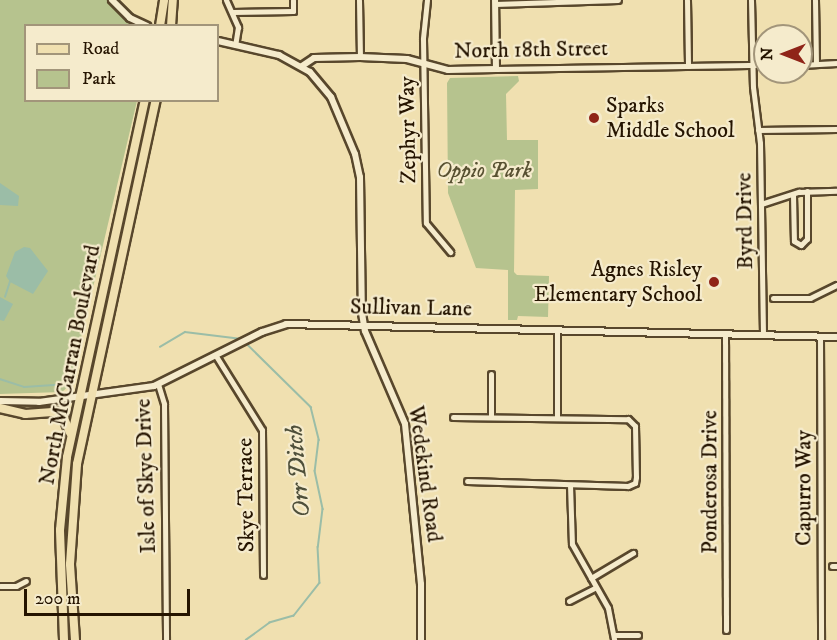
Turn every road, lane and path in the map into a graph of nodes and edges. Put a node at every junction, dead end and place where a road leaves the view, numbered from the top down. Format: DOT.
graph roads {
  1 [pos="112,0"];
  2 [pos="164,0"];
  3 [pos="173,0"];
  4 [pos="226,0"];
  5 [pos="292,0"];
  6 [pos="359,0"];
  7 [pos="427,0"];
  8 [pos="618,0"];
  9 [pos="687,0"];
  10 [pos="751,0"];
  11 [pos="815,0"];
  12 [pos="560,1"];
  13 [pos="495,2"];
  14 [pos="233,12"];
  15 [pos="143,24"];
  16 [pos="160,24"];
  17 [pos="171,24"];
  18 [pos="219,41"];
  19 [pos="235,45"];
  20 [pos="360,57"];
  21 [pos="837,63"];
  22 [pos="424,64"];
  23 [pos="813,64"];
  24 [pos="816,64"];
  25 [pos="752,65"];
  26 [pos="302,66"];
  27 [pos="688,66"];
  28 [pos="496,69"];
  29 [pos="145,102"];
  30 [pos="156,102"];
  31 [pos="837,129"];
  32 [pos="758,130"];
  33 [pos="807,191"];
  34 [pos="837,191"];
  35 [pos="793,195"];
  36 [pos="761,204"];
  37 [pos="450,252"];
  38 [pos="837,285"];
  39 [pos="772,298"];
  40 [pos="364,325"];
  41 [pos="557,329"];
  42 [pos="725,334"];
  43 [pos="763,335"];
  44 [pos="820,336"];
  45 [pos="837,337"];
  46 [pos="216,356"];
  47 [pos="491,374"];
  48 [pos="158,384"];
  49 [pos="89,397"];
  50 [pos="78,398"];
  51 [pos="0,401"];
  52 [pos="0,408"];
  53 [pos="453,417"];
  54 [pos="491,417"];
  55 [pos="557,417"];
  56 [pos="70,435"];
  57 [pos="467,481"];
  58 [pos="570,485"];
  59 [pos="633,553"];
  60 [pos="263,575"];
  61 [pos="591,578"];
  62 [pos="26,581"];
  63 [pos="0,586"];
  64 [pos="596,587"];
  65 [pos="569,601"];
  66 [pos="726,630"];
  67 [pos="638,635"];
  68 [pos="614,638"];
  69 [pos="64,640"];
  70 [pos="75,640"];
  71 [pos="166,640"];
  72 [pos="422,640"];
  73 [pos="821,640"];
  1 -- 15 [label="street"];
  2 -- 16 [label="main road"];
  3 -- 17 [label="main road"];
  4 -- 14 [label="street"];
  5 -- 14 [label="street"];
  6 -- 20 [label="street"];
  7 -- 22 [label="street, Zephyr Way"];
  8 -- 12 [label="street"];
  9 -- 27 [label="street"];
  10 -- 25 [label="street, Byrd Drive"];
  11 -- 24 [label="street"];
  12 -- 13 [label="street"];
  13 -- 28 [label="street"];
  14 -- 19 [label="street"];
  18 -- 19 [label="street, Wedekind Road"];
  19 -- 26 [label="street, Wedekind Road"];
  20 -- 22 [label="street, North 18th Street"];
  20 -- 26 [label="street, North 18th Street"];
  21 -- 24 [label="street"];
  22 -- 28 [label="street, North 18th Street"];
  22 -- 37 [label="street, Zephyr Way"];
  23 -- 24 [label="street"];
  25 -- 27 [label="street, North 18th Street"];
  25 -- 32 [label="street, Byrd Drive"];
  26 -- 40 [label="street, Wedekind Road"];
  27 -- 28 [label="street, North 18th Street"];
  29 -- 50 [label="main road, North McCarran Boulevard"];
  30 -- 49 [label="main road, North McCarran Boulevard"];
  31 -- 32 [label="street"];
  32 -- 36 [label="street, Byrd Drive"];
  33 -- 34 [label="street"];
  33 -- 35 [label="street"];
  33 -- 35 [label="street"];
  35 -- 36 [label="street"];
  36 -- 43 [label="street, Byrd Drive"];
  38 -- 39 [label="street"];
  40 -- 41 [label="street, Sullivan Lane"];
  40 -- 46 [label="street, Sullivan Lane"];
  40 -- 72 [label="street, Wedekind Road"];
  41 -- 42 [label="street, Sullivan Lane"];
  41 -- 55 [label="street"];
  42 -- 43 [label="street, Sullivan Lane"];
  42 -- 66 [label="street, Ponderosa Drive"];
  43 -- 44 [label="street, Sullivan Lane"];
  44 -- 45 [label="street, Sullivan Lane"];
  44 -- 73 [label="street, Capurro Way"];
  46 -- 48 [label="street, Sullivan Lane"];
  46 -- 60 [label="street, Skye Terrace"];
  47 -- 54 [label="street"];
  48 -- 49 [label="street, Sullivan Lane"];
  48 -- 71 [label="street, Isle of Skye Drive"];
  49 -- 50 [label="street, Sullivan Lane"];
  49 -- 70 [label="main road, North McCarran Boulevard"];
  50 -- 51 [label="street, Sullivan Lane"];
  50 -- 56 [label="main road, North McCarran Boulevard"];
  52 -- 56 [label="main road"];
  53 -- 54 [label="street"];
  54 -- 55 [label="street"];
  55 -- 58 [label="street"];
  56 -- 69 [label="main road, North McCarran Boulevard"];
  57 -- 58 [label="street"];
  58 -- 61 [label="street"];
  59 -- 61 [label="street"];
  61 -- 64 [label="street"];
  62 -- 63 [label="street"];
  64 -- 65 [label="street"];
  64 -- 68 [label="street"];
  67 -- 68 [label="street"];
}
